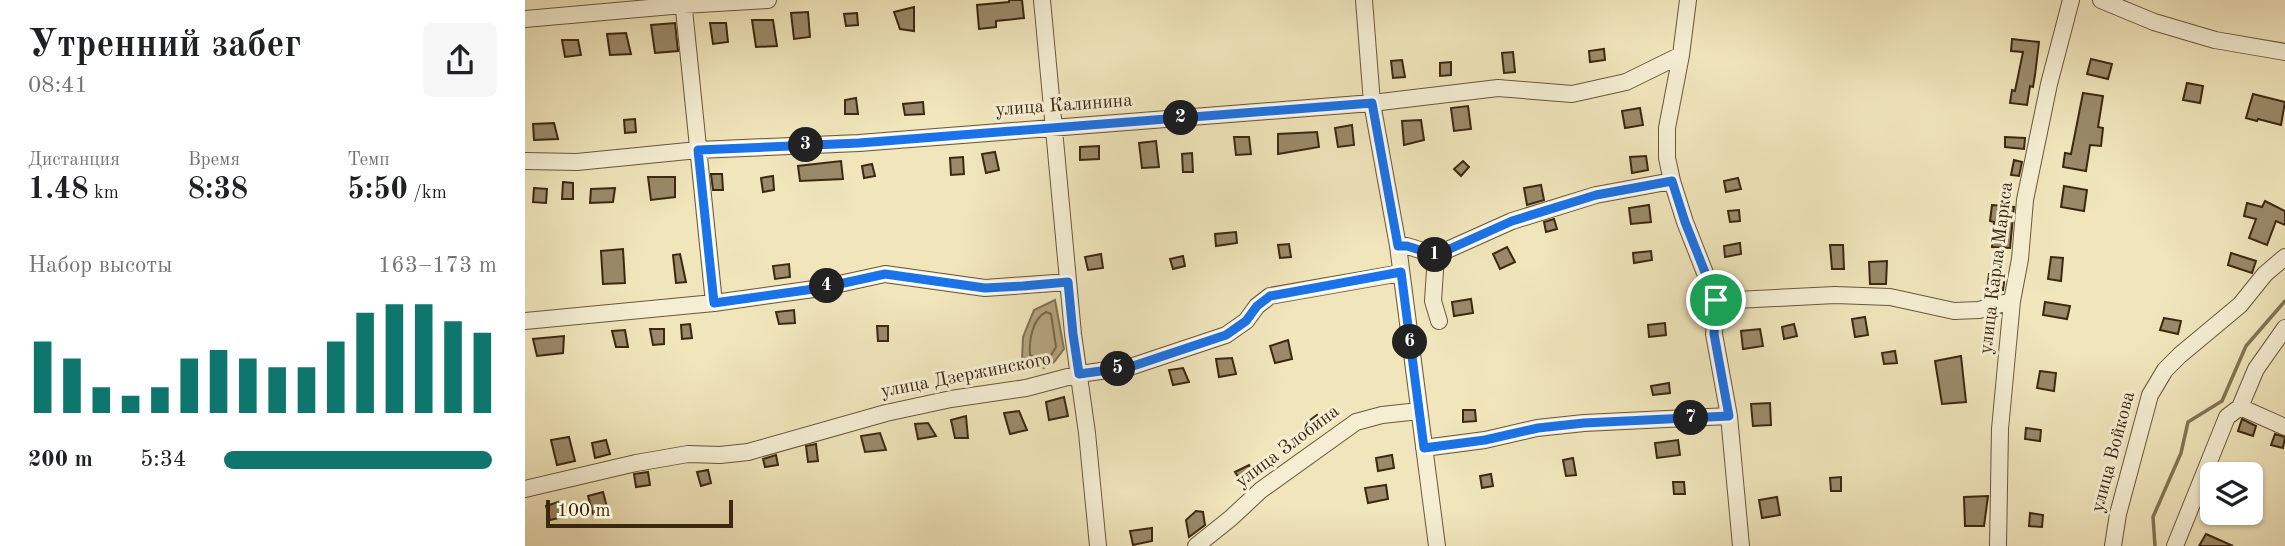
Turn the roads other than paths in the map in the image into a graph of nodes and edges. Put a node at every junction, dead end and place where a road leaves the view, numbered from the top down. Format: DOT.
graph roads {
  1 [pos="768,0"];
  2 [pos="1042,0"];
  3 [pos="1364,0"];
  4 [pos="1688,0"];
  5 [pos="2071,0"];
  6 [pos="2101,0"];
  7 [pos="683,2"];
  8 [pos="525,19"];
  9 [pos="2285,51"];
  10 [pos="1681,55"];
  11 [pos="1372,103"];
  12 [pos="1052,127"];
  13 [pos="698,150"];
  14 [pos="525,161"];
  15 [pos="1672,181"];
  16 [pos="1398,246"];
  17 [pos="1436,255"];
  18 [pos="2285,257"];
  19 [pos="1401,272"];
  20 [pos="1068,282"];
  21 [pos="1716,300"];
  22 [pos="2012,301"];
  23 [pos="714,303"];
  24 [pos="1439,320"];
  25 [pos="525,321"];
  26 [pos="2285,328"];
  27 [pos="1079,374"];
  28 [pos="2239,407"];
  29 [pos="1419,411"];
  30 [pos="1729,416"];
  31 [pos="2285,428"];
  32 [pos="1424,448"];
  33 [pos="525,489"];
  34 [pos="1098,546"];
  35 [pos="1196,546"];
  36 [pos="1437,546"];
  37 [pos="1741,546"];
  38 [pos="1998,546"];
  39 [pos="2113,546"];
  40 [pos="2175,546"];
  1 -- 7 [label="street"];
  2 -- 12 [label="street"];
  3 -- 11 [label="street"];
  4 -- 10 [label="street"];
  5 -- 22 [label="street, улица Карла Маркса"];
  6 -- 9 [label="street"];
  7 -- 8 [label="street"];
  7 -- 13 [label="street"];
  10 -- 11 [label="street, улица Калинина"];
  10 -- 15 [label="street"];
  11 -- 12 [label="street, улица Калинина"];
  11 -- 16 [label="street"];
  12 -- 13 [label="street, улица Калинина"];
  12 -- 20 [label="street"];
  13 -- 14 [label="street, улица Калинина"];
  13 -- 23 [label="street"];
  15 -- 17 [label="street"];
  15 -- 21 [label="street"];
  16 -- 17 [label="street"];
  16 -- 19 [label="street"];
  17 -- 24 [label="street"];
  18 -- 39 [label="street, улица Войкова"];
  19 -- 27 [label="street, улица Дзержинского"];
  19 -- 29 [label="street"];
  20 -- 23 [label="street"];
  20 -- 27 [label="street"];
  21 -- 22 [label="street"];
  21 -- 30 [label="street"];
  22 -- 38 [label="street, улица Карла Маркса"];
  23 -- 25 [label="street"];
  26 -- 28 [label="street"];
  27 -- 33 [label="street, улица Дзержинского"];
  27 -- 34 [label="street"];
  28 -- 31 [label="street"];
  28 -- 40 [label="street"];
  29 -- 32 [label="street"];
  29 -- 35 [label="street, улица Злобина"];
  30 -- 32 [label="street"];
  30 -- 37 [label="street"];
  32 -- 36 [label="street"];
}
